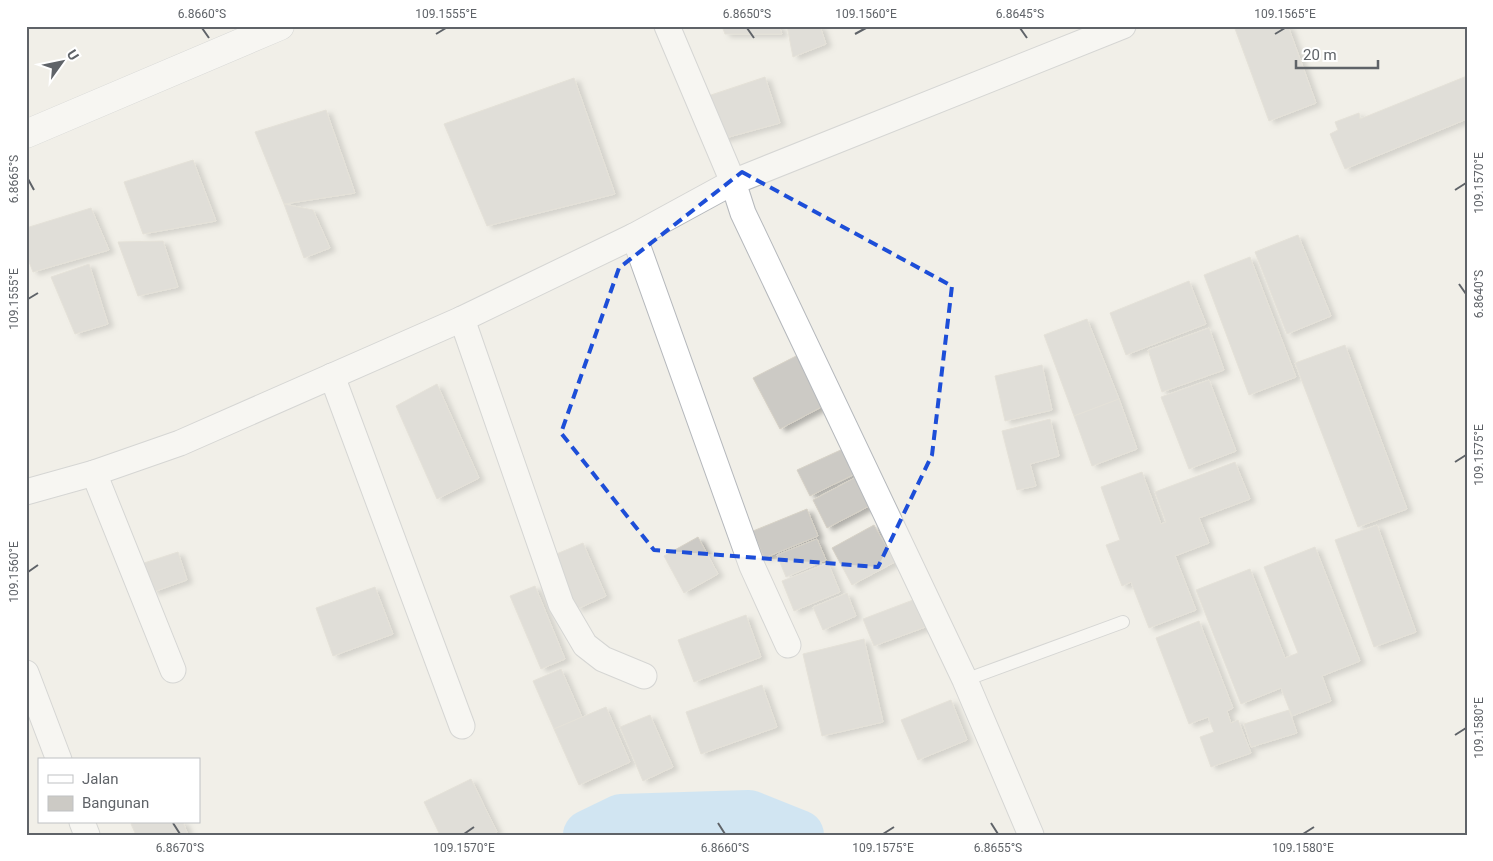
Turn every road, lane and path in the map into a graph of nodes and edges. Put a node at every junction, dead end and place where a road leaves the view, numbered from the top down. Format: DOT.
graph roads {
  1 [pos="280,26"];
  2 [pos="667,26"];
  3 [pos="1123,26"];
  4 [pos="26,134"];
  5 [pos="734,182"];
  6 [pos="634,236"];
  7 [pos="462,320"];
  8 [pos="332,376"];
  9 [pos="94,473"];
  10 [pos="26,492"];
  11 [pos="1123,622"];
  12 [pos="788,644"];
  13 [pos="173,670"];
  14 [pos="26,673"];
  15 [pos="644,676"];
  16 [pos="965,680"];
  17 [pos="462,726"];
  18 [pos="58,758"];
  19 [pos="1032,835"];
  1 -- 4 [label="main road"];
  2 -- 5 [label="street"];
  3 -- 5 [label="street"];
  5 -- 6 [label="street"];
  5 -- 16 [label="street"];
  6 -- 7 [label="street"];
  6 -- 12 [label="street"];
  7 -- 8 [label="street"];
  7 -- 15 [label="street"];
  8 -- 9 [label="street"];
  8 -- 17 [label="street"];
  9 -- 10 [label="street"];
  9 -- 13 [label="street"];
  11 -- 16 [label="lane"];
  14 -- 18 [label="street"];
  16 -- 19 [label="street"];
}
